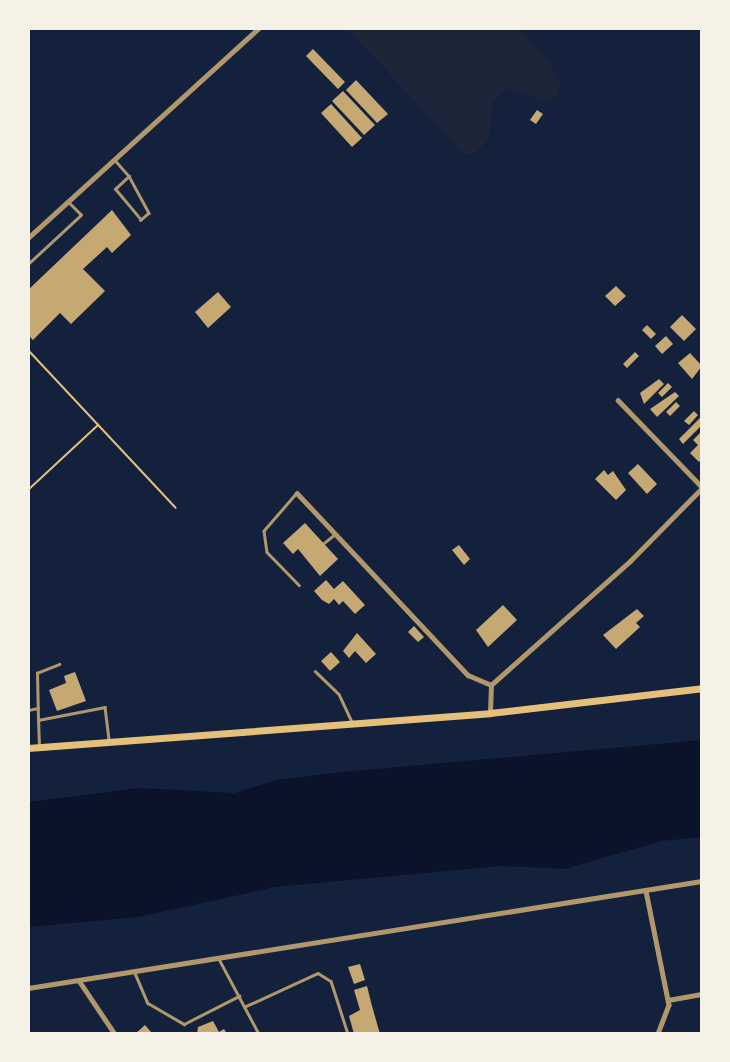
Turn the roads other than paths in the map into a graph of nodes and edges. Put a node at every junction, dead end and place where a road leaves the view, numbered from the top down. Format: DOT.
graph roads {
  1 [pos="260,28"];
  2 [pos="115,160"];
  3 [pos="129,176"];
  4 [pos="68,202"];
  5 [pos="28,238"];
  6 [pos="28,264"];
  7 [pos="618,400"];
  8 [pos="702,487"];
  9 [pos="297,493"];
  10 [pos="334,535"];
  11 [pos="324,543"];
  12 [pos="299,586"];
  13 [pos="59,664"];
  14 [pos="315,671"];
  15 [pos="491,685"];
  16 [pos="702,688"];
  17 [pos="38,708"];
  18 [pos="28,710"];
  19 [pos="490,713"];
  20 [pos="38,720"];
  21 [pos="354,725"];
  22 [pos="109,743"];
  23 [pos="38,747"];
  24 [pos="28,748"];
  25 [pos="702,881"];
  26 [pos="646,891"];
  27 [pos="219,959"];
  28 [pos="135,973"];
  29 [pos="80,982"];
  30 [pos="28,988"];
  31 [pos="702,993"];
  32 [pos="239,996"];
  33 [pos="668,1000"];
  34 [pos="244,1007"];
  35 [pos="115,1034"];
  36 [pos="259,1034"];
  37 [pos="348,1034"];
  38 [pos="658,1034"];
  1 -- 2 [label="street"];
  2 -- 3 [label="lane"];
  2 -- 4 [label="street"];
  3 -- 3 [label="lane"];
  4 -- 5 [label="street"];
  4 -- 6 [label="lane"];
  7 -- 8 [label="street"];
  8 -- 15 [label="street"];
  9 -- 10 [label="street"];
  9 -- 12 [label="lane"];
  10 -- 11 [label="lane"];
  10 -- 15 [label="street"];
  13 -- 17 [label="lane"];
  14 -- 21 [label="lane"];
  15 -- 19 [label="street"];
  16 -- 19 [label="main road"];
  17 -- 18 [label="lane"];
  17 -- 20 [label="lane"];
  19 -- 21 [label="main road"];
  20 -- 22 [label="lane"];
  20 -- 23 [label="lane"];
  21 -- 22 [label="main road"];
  22 -- 23 [label="main road"];
  23 -- 24 [label="main road"];
  25 -- 26 [label="street"];
  26 -- 27 [label="street"];
  26 -- 33 [label="street"];
  27 -- 28 [label="street"];
  27 -- 32 [label="lane"];
  28 -- 29 [label="street"];
  28 -- 32 [label="lane"];
  29 -- 30 [label="street"];
  29 -- 35 [label="street"];
  31 -- 33 [label="street"];
  32 -- 34 [label="lane"];
  33 -- 38 [label="street"];
  34 -- 36 [label="lane"];
  34 -- 37 [label="lane"];
}
